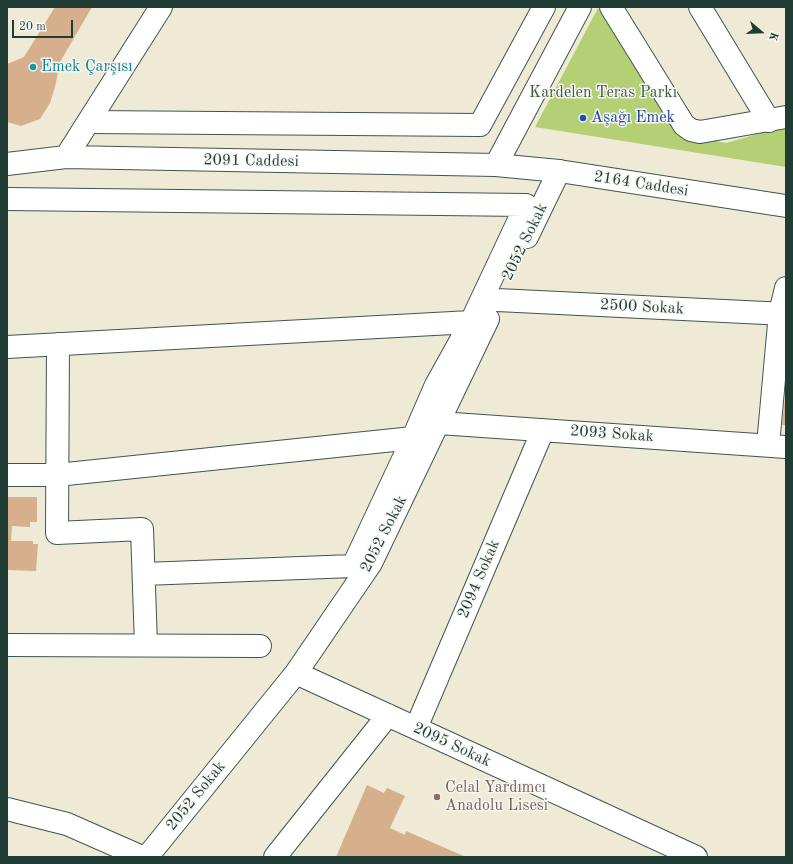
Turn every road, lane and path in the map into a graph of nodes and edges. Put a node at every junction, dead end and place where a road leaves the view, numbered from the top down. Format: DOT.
graph roads {
  1 [pos="161,7"];
  2 [pos="580,7"];
  3 [pos="611,7"];
  4 [pos="700,7"];
  5 [pos="540,9"];
  6 [pos="778,119"];
  7 [pos="89,122"];
  8 [pos="66,157"];
  9 [pos="7,164"];
  10 [pos="496,165"];
  11 [pos="559,171"];
  12 [pos="7,199"];
  13 [pos="786,206"];
  14 [pos="786,288"];
  15 [pos="497,300"];
  16 [pos="783,313"];
  17 [pos="471,322"];
  18 [pos="58,344"];
  19 [pos="7,347"];
  20 [pos="438,423"];
  21 [pos="543,430"];
  22 [pos="413,438"];
  23 [pos="777,446"];
  24 [pos="7,475"];
  25 [pos="57,475"];
  26 [pos="144,574"];
  27 [pos="7,645"];
  28 [pos="146,645"];
  29 [pos="260,646"];
  30 [pos="296,673"];
  31 [pos="388,715"];
  32 [pos="416,728"];
  33 [pos="7,809"];
  34 [pos="142,857"];
  35 [pos="147,857"];
  36 [pos="275,857"];
  37 [pos="696,857"];
  1 -- 7 [label="street"];
  2 -- 10 [label="street"];
  3 -- 6 [label="street"];
  4 -- 6 [label="street"];
  5 -- 7 [label="street"];
  7 -- 8 [label="street"];
  8 -- 9 [label="street, 2091 Caddesi"];
  8 -- 10 [label="street, 2091 Caddesi"];
  10 -- 11 [label="street, 2164 Caddesi"];
  11 -- 13 [label="street, 2164 Caddesi"];
  11 -- 15 [label="street, 2052 Sokak"];
  12 -- 17 [label="street"];
  14 -- 16 [label="street"];
  15 -- 16 [label="street, 2500 Sokak"];
  15 -- 20 [label="street, 2052 Sokak"];
  16 -- 23 [label="street"];
  17 -- 18 [label="street"];
  17 -- 22 [label="street"];
  18 -- 19 [label="street"];
  18 -- 25 [label="street"];
  20 -- 21 [label="street, 2093 Sokak"];
  20 -- 30 [label="street, 2052 Sokak"];
  21 -- 23 [label="street, 2093 Sokak"];
  21 -- 32 [label="street, 2094 Sokak"];
  22 -- 25 [label="street"];
  22 -- 26 [label="street"];
  24 -- 25 [label="street"];
  25 -- 26 [label="street"];
  26 -- 28 [label="street"];
  27 -- 28 [label="street"];
  28 -- 29 [label="street"];
  30 -- 31 [label="street, 2095 Sokak"];
  30 -- 35 [label="street, 2052 Sokak"];
  31 -- 32 [label="street, 2095 Sokak"];
  31 -- 36 [label="street"];
  32 -- 37 [label="street, 2095 Sokak"];
  33 -- 34 [label="street"];
}
